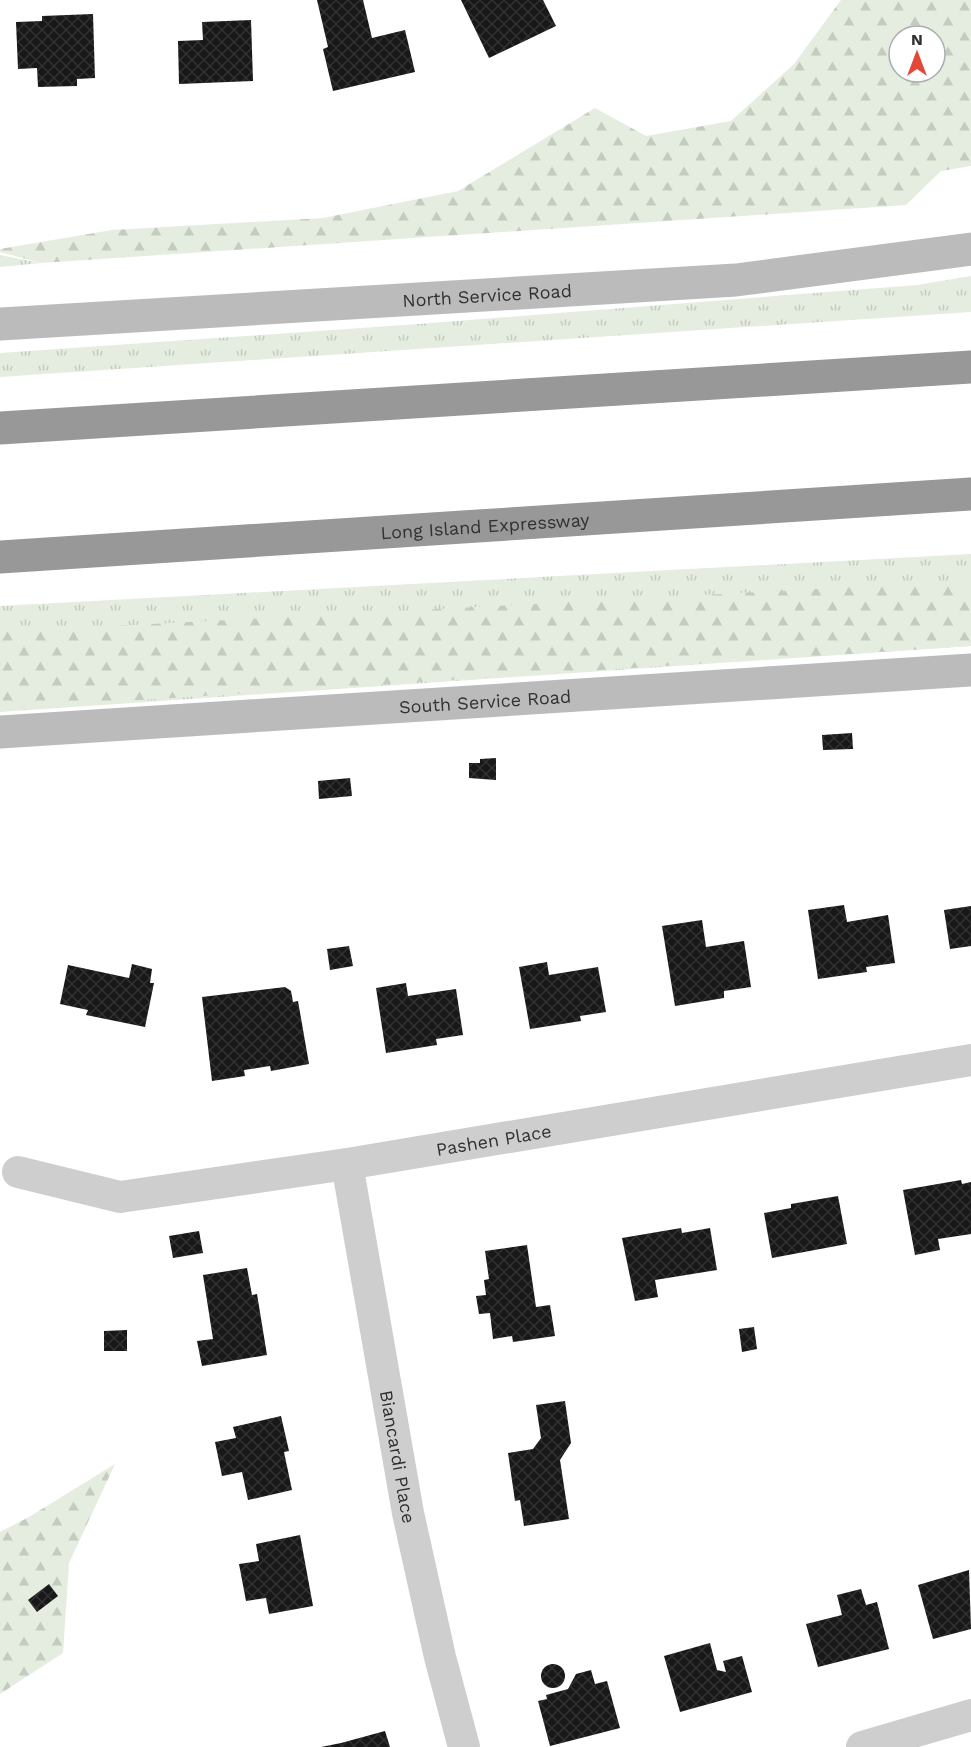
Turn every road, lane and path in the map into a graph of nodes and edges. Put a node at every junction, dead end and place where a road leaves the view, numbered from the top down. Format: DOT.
graph roads {
  1 [pos="971,249"];
  2 [pos="0,324"];
  3 [pos="971,367"];
  4 [pos="0,428"];
  5 [pos="971,494"];
  6 [pos="0,557"];
  7 [pos="971,670"];
  8 [pos="0,732"];
  9 [pos="971,1060"];
  10 [pos="347,1164"];
  11 [pos="18,1172"];
  12 [pos="971,1715"];
  13 [pos="464,1747"];
  14 [pos="862,1747"];
  1 -- 2 [label="main road, North Service Road"];
  3 -- 4 [label="highway"];
  5 -- 6 [label="highway, Long Island Expressway"];
  7 -- 8 [label="main road, South Service Road"];
  9 -- 10 [label="street, Pashen Place"];
  10 -- 11 [label="street, Pashen Place"];
  10 -- 13 [label="street, Biancardi Place"];
  12 -- 14 [label="street"];
}
